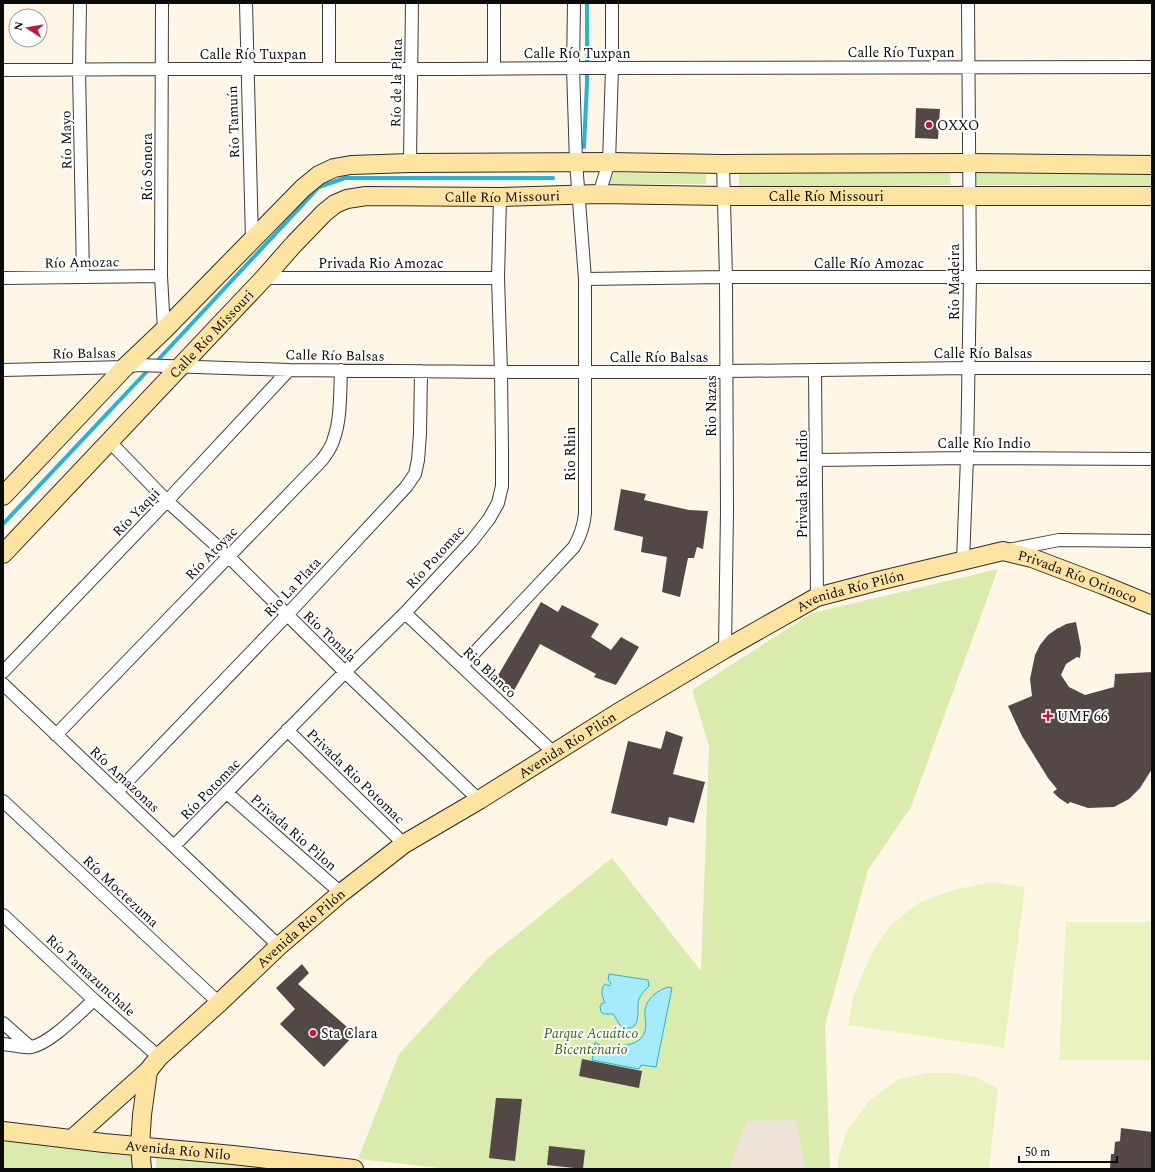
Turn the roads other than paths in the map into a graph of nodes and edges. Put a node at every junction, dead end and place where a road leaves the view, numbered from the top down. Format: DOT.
graph roads {
  1 [pos="80,3"];
  2 [pos="162,3"];
  3 [pos="246,3"];
  4 [pos="329,3"];
  5 [pos="412,3"];
  6 [pos="494,3"];
  7 [pos="574,3"];
  8 [pos="612,3"];
  9 [pos="968,3"];
  10 [pos="968,67"];
  11 [pos="1152,67"];
  12 [pos="163,68"];
  13 [pos="494,68"];
  14 [pos="579,68"];
  15 [pos="608,68"];
  16 [pos="329,69"];
  17 [pos="412,69"];
  18 [pos="3,70"];
  19 [pos="79,70"];
  20 [pos="247,70"];
  21 [pos="576,162"];
  22 [pos="609,162"];
  23 [pos="410,163"];
  24 [pos="969,163"];
  25 [pos="723,164"];
  26 [pos="1152,165"];
  27 [pos="599,194"];
  28 [pos="578,195"];
  29 [pos="969,195"];
  30 [pos="723,196"];
  31 [pos="1152,196"];
  32 [pos="500,197"];
  33 [pos="252,240"];
  34 [pos="83,276"];
  35 [pos="161,276"];
  36 [pos="726,277"];
  37 [pos="1152,277"];
  38 [pos="3,278"];
  39 [pos="264,278"];
  40 [pos="498,278"];
  41 [pos="970,278"];
  42 [pos="585,279"];
  43 [pos="164,330"];
  44 [pos="131,366"];
  45 [pos="173,366"];
  46 [pos="969,368"];
  47 [pos="1152,368"];
  48 [pos="7,369"];
  49 [pos="289,370"];
  50 [pos="341,370"];
  51 [pos="421,371"];
  52 [pos="726,371"];
  53 [pos="815,371"];
  54 [pos="501,372"];
  55 [pos="584,372"];
  56 [pos="3,379"];
  57 [pos="110,442"];
  58 [pos="967,458"];
  59 [pos="1152,459"];
  60 [pos="817,460"];
  61 [pos="3,496"];
  62 [pos="168,501"];
  63 [pos="1152,541"];
  64 [pos="1003,551"];
  65 [pos="3,554"];
  66 [pos="228,556"];
  67 [pos="964,561"];
  68 [pos="817,597"];
  69 [pos="1152,605"];
  70 [pos="405,613"];
  71 [pos="286,615"];
  72 [pos="725,649"];
  73 [pos="462,666"];
  74 [pos="3,672"];
  75 [pos="345,672"];
  76 [pos="3,684"];
  77 [pos="287,730"];
  78 [pos="56,735"];
  79 [pos="554,753"];
  80 [pos="117,792"];
  81 [pos="227,793"];
  82 [pos="479,800"];
  83 [pos="3,802"];
  84 [pos="404,844"];
  85 [pos="174,846"];
  86 [pos="341,893"];
  87 [pos="3,915"];
  88 [pos="279,946"];
  89 [pos="94,1000"];
  90 [pos="219,1003"];
  91 [pos="3,1023"];
  92 [pos="3,1044"];
  93 [pos="30,1047"];
  94 [pos="159,1057"];
  95 [pos="148,1071"];
  96 [pos="3,1131"];
  97 [pos="72,1139"];
  98 [pos="140,1146"];
  99 [pos="142,1169"];
  100 [pos="354,1169"];
  1 -- 19 [label="street, Río Mayo"];
  2 -- 12 [label="street, Río Sonora"];
  3 -- 20 [label="street, Río Tamuín"];
  4 -- 16 [label="street"];
  5 -- 17 [label="street, Río de la Plata"];
  6 -- 13 [label="street"];
  7 -- 14 [label="street, Rio Rhin"];
  8 -- 15 [label="street"];
  9 -- 10 [label="street, Río Madeira"];
  10 -- 11 [label="street, Calle Río Tuxpan"];
  10 -- 15 [label="street, Calle Río Tuxpan"];
  10 -- 24 [label="street, Río Madeira"];
  12 -- 19 [label="street, Calle Río Tuxpan"];
  12 -- 20 [label="street, Calle Río Tuxpan"];
  12 -- 35 [label="street, Río Sonora"];
  13 -- 14 [label="street, Calle Río Tuxpan"];
  13 -- 17 [label="street, Calle Río Tuxpan"];
  14 -- 15 [label="street, Calle Río Tuxpan"];
  14 -- 21 [label="street, Rio Rhin"];
  15 -- 22 [label="street"];
  16 -- 17 [label="street, Calle Río Tuxpan"];
  16 -- 20 [label="street, Calle Río Tuxpan"];
  17 -- 23 [label="street, Río de la Plata"];
  18 -- 19 [label="street, Calle Río Tuxpan"];
  19 -- 34 [label="street, Río Mayo"];
  20 -- 33 [label="street, Río Tamuín"];
  21 -- 22 [label="street"];
  21 -- 23 [label="street"];
  21 -- 28 [label="street, Rio Rhin"];
  22 -- 25 [label="street"];
  22 -- 27 [label="street"];
  23 -- 33 [label="street"];
  24 -- 25 [label="street"];
  24 -- 26 [label="street"];
  24 -- 29 [label="street, Río Madeira"];
  25 -- 30 [label="street, Rio Nazas"];
  27 -- 28 [label="street, Calle Río Missouri"];
  27 -- 30 [label="street, Calle Río Missouri"];
  28 -- 32 [label="street, Calle Río Missouri"];
  28 -- 42 [label="street, Rio Rhin"];
  29 -- 30 [label="street, Calle Río Missouri"];
  29 -- 31 [label="street, Calle Río Missouri"];
  29 -- 41 [label="street, Río Madeira"];
  30 -- 36 [label="street, Rio Nazas"];
  32 -- 39 [label="street, Calle Río Missouri"];
  32 -- 40 [label="street, Río Potomac"];
  33 -- 43 [label="street"];
  34 -- 35 [label="street, Río Amozac"];
  34 -- 38 [label="street, Río Amozac"];
  35 -- 43 [label="street, Río Sonora"];
  36 -- 41 [label="street, Calle Río Amozac"];
  36 -- 42 [label="street, Calle Río Amozac"];
  36 -- 52 [label="street, Rio Nazas"];
  37 -- 41 [label="street, Calle Río Amozac"];
  39 -- 40 [label="street, Privada Rio Amozac"];
  39 -- 45 [label="street, Calle Río Missouri"];
  40 -- 54 [label="street, Río Potomac"];
  41 -- 46 [label="street, Río Madeira"];
  42 -- 55 [label="street, Rio Rhin"];
  43 -- 44 [label="street"];
  44 -- 45 [label="street, Río Balsas"];
  44 -- 48 [label="street, Río Balsas"];
  44 -- 61 [label="street"];
  45 -- 49 [label="street, Calle Río Balsas"];
  45 -- 57 [label="street, Calle Río Missouri"];
  46 -- 47 [label="street, Calle Río Balsas"];
  46 -- 53 [label="street, Calle Río Balsas"];
  46 -- 58 [label="street, Río Madeira"];
  48 -- 56 [label="street"];
  49 -- 50 [label="street, Calle Río Balsas"];
  49 -- 62 [label="street, Río Yaqui"];
  50 -- 51 [label="street, Calle Río Balsas"];
  50 -- 66 [label="street, Río Atoyac"];
  51 -- 54 [label="street, Calle Río Balsas"];
  51 -- 71 [label="street, Rio La Plata"];
  52 -- 53 [label="street, Calle Río Balsas"];
  52 -- 55 [label="street, Calle Río Balsas"];
  52 -- 72 [label="street, Rio Nazas"];
  53 -- 60 [label="street, Privada Rio Indio"];
  54 -- 55 [label="street, Calle Río Balsas"];
  54 -- 70 [label="street, Río Potomac"];
  55 -- 73 [label="street, Rio Rhin"];
  57 -- 62 [label="street, Rio Tonala"];
  57 -- 65 [label="street, Calle Río Missouri"];
  58 -- 59 [label="street, Calle Río Indio"];
  58 -- 60 [label="street, Calle Río Indio"];
  58 -- 67 [label="street, Río Madeira"];
  60 -- 68 [label="street, Privada Rio Indio"];
  62 -- 66 [label="street, Rio Tonala"];
  62 -- 74 [label="street, Río Yaqui"];
  63 -- 64 [label="street, Avenida Río Pilón"];
  64 -- 67 [label="street, Avenida Río Pilón"];
  64 -- 69 [label="street, Privada Río Orinoco"];
  66 -- 71 [label="street, Rio Tonala"];
  66 -- 78 [label="street, Río Atoyac"];
  67 -- 68 [label="street, Avenida Río Pilón"];
  68 -- 72 [label="street, Avenida Río Pilón"];
  70 -- 73 [label="street, Rio Blanco"];
  70 -- 75 [label="street, Río Potomac"];
  71 -- 75 [label="street, Rio Tonala"];
  71 -- 80 [label="street, Rio La Plata"];
  72 -- 79 [label="street, Avenida Río Pilón"];
  73 -- 79 [label="street, Rio Blanco"];
  75 -- 77 [label="street, Río Potomac"];
  75 -- 82 [label="street, Rio Tonala"];
  76 -- 78 [label="street, Río Amazonas"];
  77 -- 81 [label="street, Río Potomac"];
  77 -- 84 [label="street, Privada Rio Potomac"];
  78 -- 80 [label="street, Río Amazonas"];
  79 -- 82 [label="street, Avenida Río Pilón"];
  80 -- 85 [label="street, Río Amazonas"];
  81 -- 85 [label="street, Río Potomac"];
  81 -- 86 [label="street, Privada Rio Pilon"];
  82 -- 84 [label="street, Avenida Río Pilón"];
  83 -- 90 [label="street, Río Moctezuma"];
  84 -- 86 [label="street, Avenida Río Pilón"];
  85 -- 88 [label="street, Río Amazonas"];
  86 -- 88 [label="street, Avenida Río Pilón"];
  87 -- 89 [label="street, Río Tamazunchale"];
  88 -- 90 [label="street, Avenida Río Pilón"];
  89 -- 93 [label="street"];
  89 -- 94 [label="street, Río Tamazunchale"];
  90 -- 94 [label="street, Avenida Río Pilón"];
  91 -- 93 [label="street"];
  92 -- 93 [label="street"];
  94 -- 95 [label="street, Avenida Río Pilón"];
  95 -- 97 [label="street, Avenida Río Pilón"];
  95 -- 98 [label="street"];
  96 -- 97 [label="street, Avenida Río Nilo"];
  97 -- 98 [label="street, Avenida Río Nilo"];
  98 -- 99 [label="street"];
  98 -- 100 [label="street, Avenida Río Nilo"];
}
